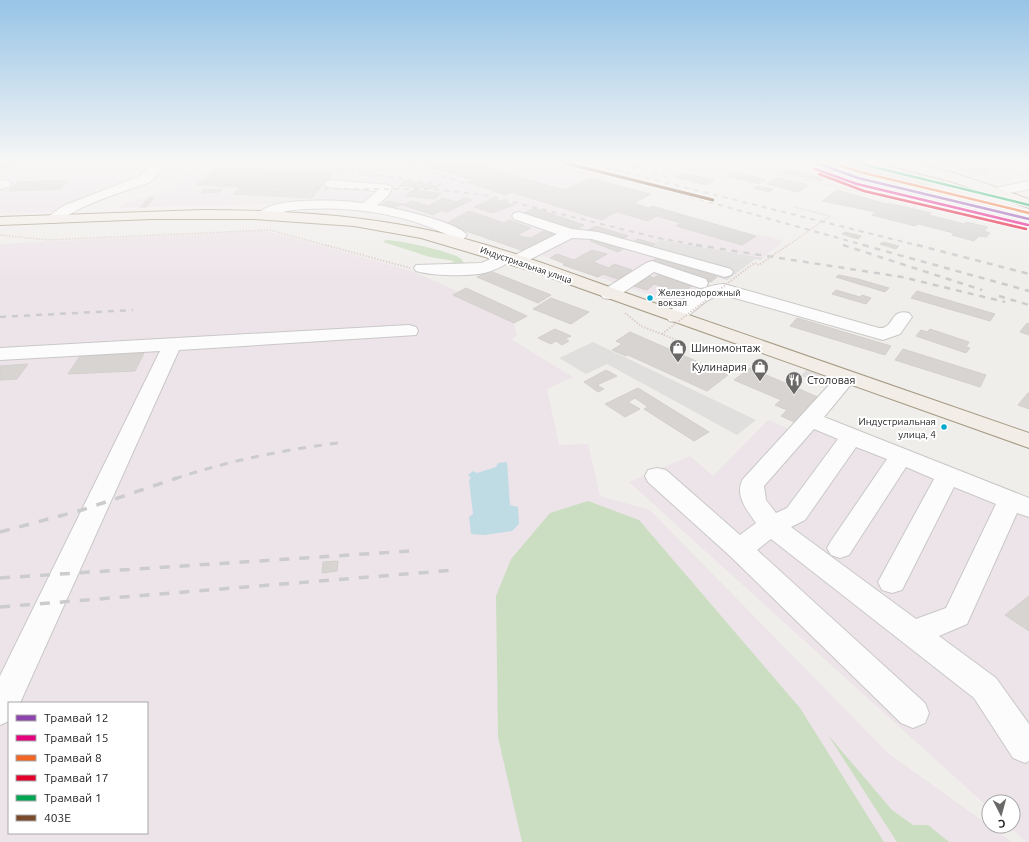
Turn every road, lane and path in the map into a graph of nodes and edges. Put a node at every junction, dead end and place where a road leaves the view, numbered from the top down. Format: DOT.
graph roads {
  1 [pos="85,202"];
  2 [pos="371,202"];
  3 [pos="910,202"];
  4 [pos="911,202"];
  5 [pos="918,204"];
  6 [pos="905,206"];
  7 [pos="367,207"];
  8 [pos="794,207"];
  9 [pos="913,208"];
  10 [pos="901,213"];
  11 [pos="265,214"];
  12 [pos="519,216"];
  13 [pos="896,217"];
  14 [pos="52,219"];
  15 [pos="0,221"];
  16 [pos="1029,228"];
  17 [pos="570,233"];
  18 [pos="0,235"];
  19 [pos="454,241"];
  20 [pos="594,246"];
  21 [pos="510,259"];
  22 [pos="652,266"];
  23 [pos="417,269"];
  24 [pos="725,272"];
  25 [pos="700,284"];
  26 [pos="609,294"];
  27 [pos="623,312"];
  28 [pos="675,317"];
  29 [pos="903,317"];
  30 [pos="409,331"];
  31 [pos="662,334"];
  32 [pos="679,341"];
  33 [pos="172,345"];
  34 [pos="0,354"];
  35 [pos="847,377"];
  36 [pos="811,420"];
  37 [pos="851,438"];
  38 [pos="1029,441"];
  39 [pos="901,457"];
  40 [pos="657,476"];
  41 [pos="948,476"];
  42 [pos="1020,504"];
  43 [pos="771,526"];
  44 [pos="840,548"];
  45 [pos="739,549"];
  46 [pos="892,582"];
  47 [pos="913,633"];
  48 [pos="0,710"];
  49 [pos="913,714"];
  50 [pos="1025,747"];
  1 -- 14 [label="street"];
  2 -- 7 [label="street"];
  3 -- 6 [label="path"];
  4 -- 5 [label="path"];
  5 -- 9 [label="path"];
  5 -- 16 [label="path"];
  7 -- 11 [label="street"];
  7 -- 19 [label="street"];
  8 -- 31 [label="path, bridge"];
  10 -- 13 [label="path"];
  11 -- 14 [label="main road, Индустриальная улица"];
  11 -- 19 [label="main road, Индустриальная улица"];
  12 -- 17 [label="street"];
  14 -- 15 [label="main road, Индустриальная улица"];
  17 -- 21 [label="street"];
  17 -- 24 [label="street"];
  18 -- 23 [label="path"];
  19 -- 21 [label="main road, Индустриальная улица"];
  20 -- 22 [label="street"];
  21 -- 23 [label="street"];
  21 -- 26 [label="main road, Индустриальная улица"];
  22 -- 25 [label="street"];
  22 -- 26 [label="street"];
  26 -- 28 [label="main road, Индустриальная улица"];
  27 -- 31 [label="path"];
  28 -- 29 [label="street"];
  28 -- 35 [label="main road, Индустриальная улица"];
  30 -- 33 [label="street"];
  31 -- 32 [label="path"];
  33 -- 34 [label="street"];
  33 -- 48 [label="street"];
  35 -- 36 [label="street"];
  35 -- 38 [label="main road, Индустриальная улица"];
  36 -- 37 [label="street"];
  36 -- 43 [label="street"];
  37 -- 39 [label="street"];
  37 -- 43 [label="street"];
  39 -- 41 [label="street"];
  39 -- 44 [label="street"];
  40 -- 45 [label="street"];
  41 -- 42 [label="street"];
  41 -- 46 [label="street"];
  42 -- 47 [label="street"];
  43 -- 45 [label="street"];
  43 -- 47 [label="street"];
  45 -- 49 [label="street"];
  47 -- 50 [label="street"];
}
